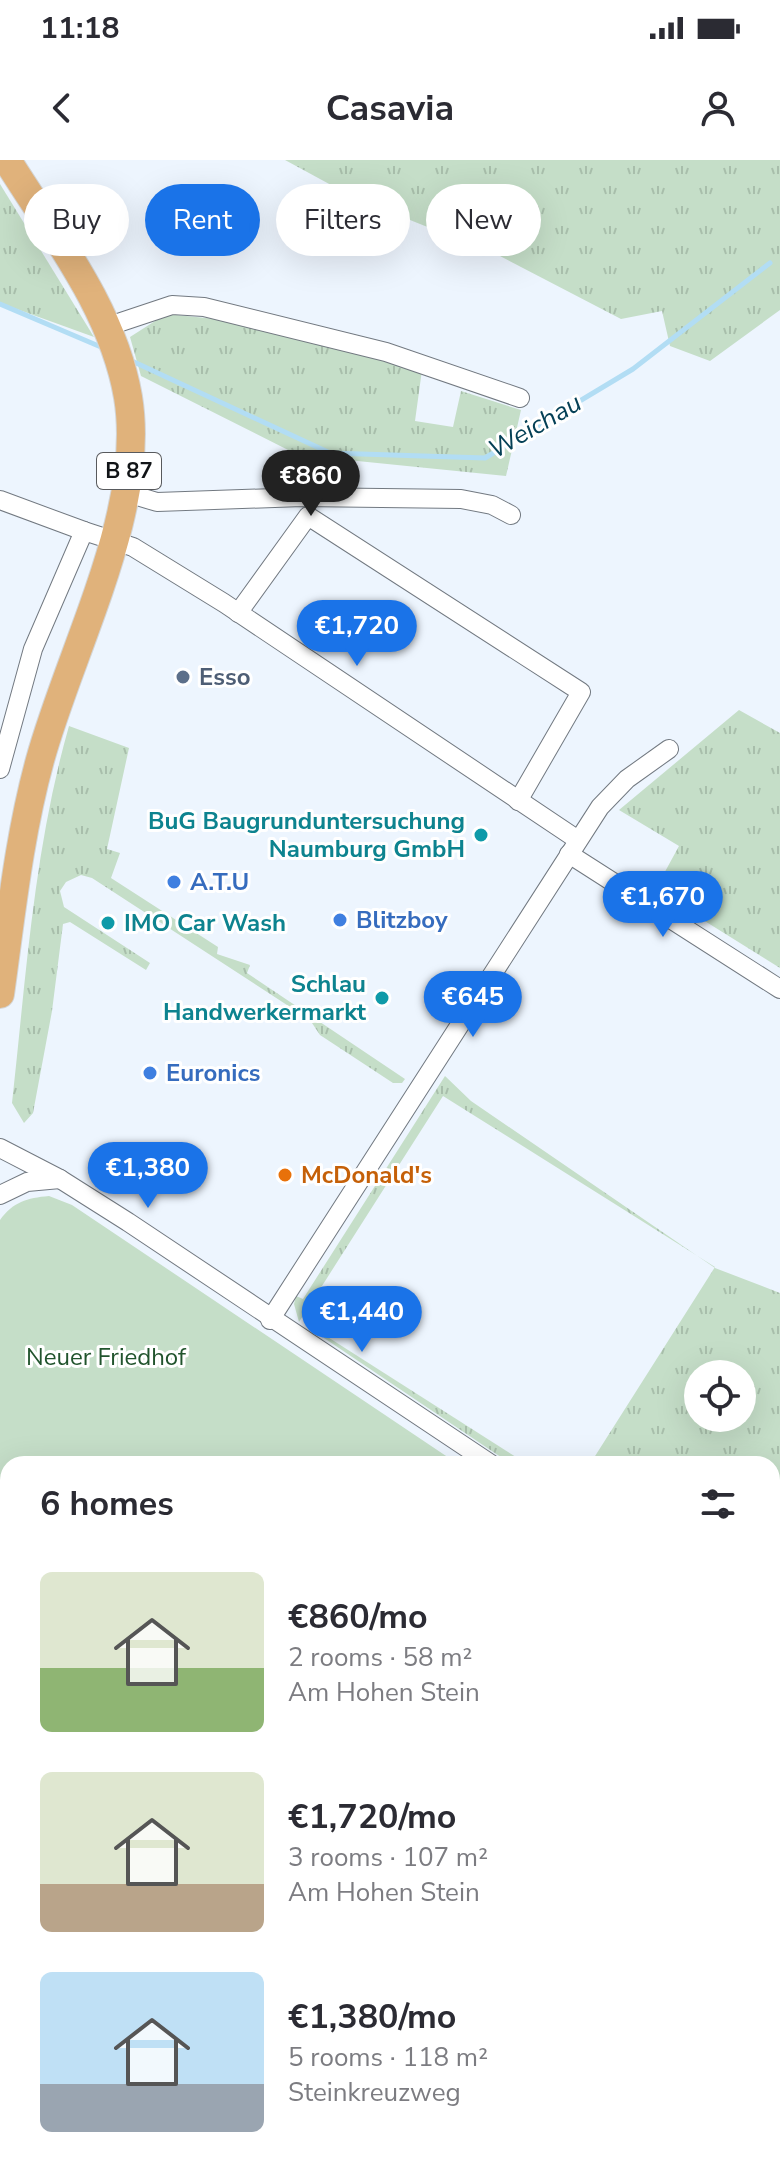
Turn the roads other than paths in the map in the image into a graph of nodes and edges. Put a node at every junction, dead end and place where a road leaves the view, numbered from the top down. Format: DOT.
graph roads {
  1 [pos="7,160"];
  2 [pos="106,327"];
  3 [pos="520,398"];
  4 [pos="127,493"];
  5 [pos="0,500"];
  6 [pos="511,515"];
  7 [pos="84,531"];
  8 [pos="113,540"];
  9 [pos="238,613"];
  10 [pos="669,749"];
  11 [pos="0,769"];
  12 [pos="518,801"];
  13 [pos="574,847"];
  14 [pos="780,989"];
  15 [pos="0,994"];
  16 [pos="0,1148"];
  17 [pos="60,1179"];
  18 [pos="0,1195"];
  19 [pos="270,1320"];
  20 [pos="479,1456"];
  1 -- 2 [label="main road, B 87"];
  2 -- 3 [label="street"];
  2 -- 4 [label="main road, B 87"];
  4 -- 6 [label="street"];
  4 -- 8 [label="main road, B 87"];
  5 -- 7 [label="street"];
  7 -- 8 [label="street"];
  7 -- 11 [label="street"];
  8 -- 9 [label="street"];
  8 -- 15 [label="main road, B 87"];
  9 -- 12 [label="street"];
  9 -- 12 [label="street"];
  10 -- 13 [label="street"];
  12 -- 13 [label="street"];
  13 -- 14 [label="street"];
  13 -- 19 [label="street"];
  16 -- 17 [label="street"];
  17 -- 18 [label="street"];
  17 -- 19 [label="street"];
  19 -- 20 [label="street"];
}
